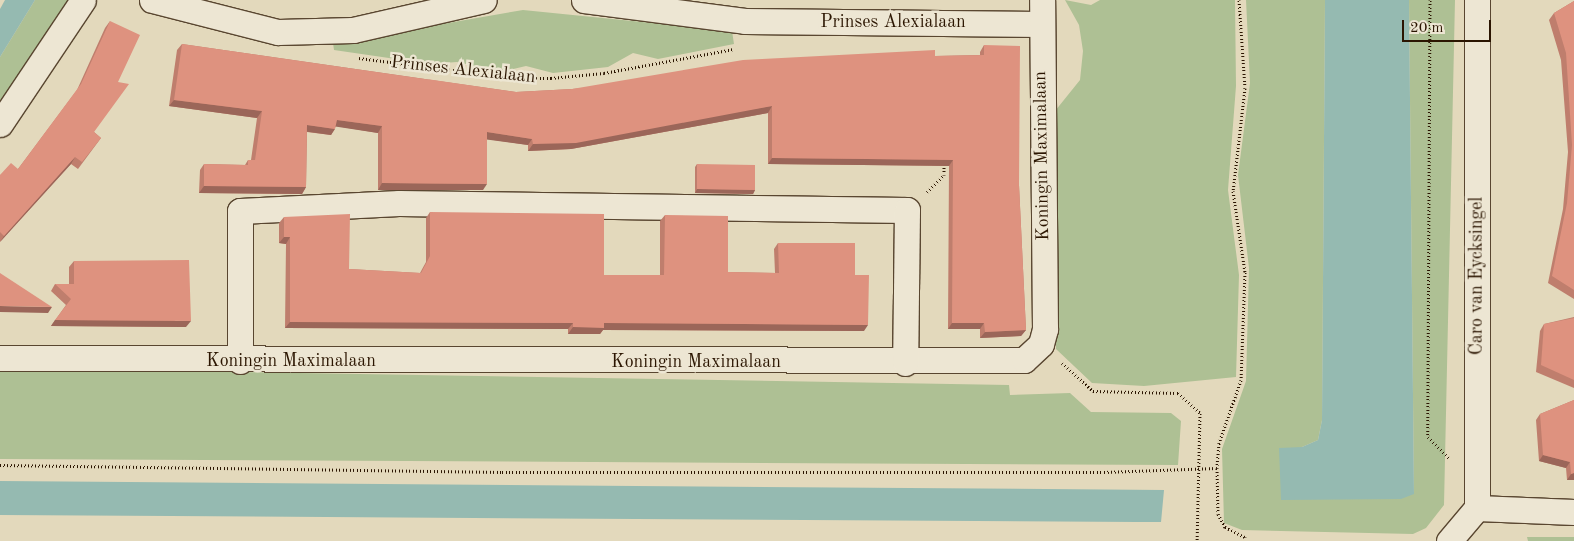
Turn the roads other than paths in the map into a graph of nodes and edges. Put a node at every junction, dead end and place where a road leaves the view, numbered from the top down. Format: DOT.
graph roads {
  1 [pos="83,0"];
  2 [pos="152,0"];
  3 [pos="484,0"];
  4 [pos="584,0"];
  5 [pos="1478,0"];
  6 [pos="900,11"];
  7 [pos="1041,12"];
  8 [pos="0,124"];
  9 [pos="0,358"];
  10 [pos="240,361"];
  11 [pos="905,363"];
  12 [pos="1478,508"];
  13 [pos="1574,512"];
  14 [pos="1449,541"];
  1 -- 8 [label="street"];
  2 -- 3 [label="street"];
  4 -- 6 [label="street, Prinses Alexialaan"];
  5 -- 12 [label="street, Caro van Eycksingel"];
  6 -- 7 [label="street, Prinses Alexialaan"];
  7 -- 11 [label="street, Koningin Maximalaan"];
  9 -- 10 [label="street, Koningin Maximalaan"];
  10 -- 11 [label="street, Koningin Maximalaan"];
  10 -- 11 [label="street"];
  12 -- 13 [label="street"];
  12 -- 14 [label="street"];
}
